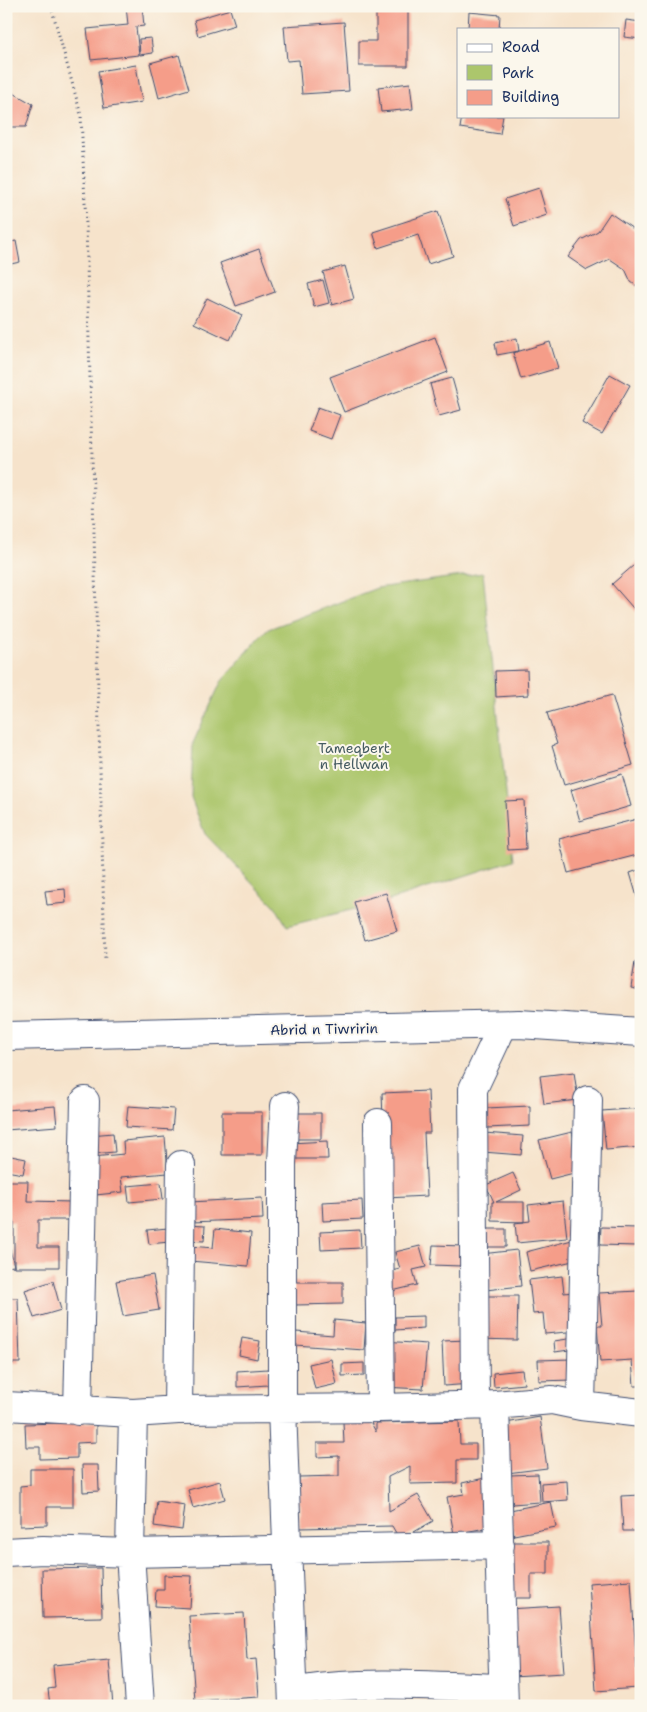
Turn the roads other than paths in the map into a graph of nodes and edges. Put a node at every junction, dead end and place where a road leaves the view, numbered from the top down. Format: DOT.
graph roads {
  1 [pos="503,1024"];
  2 [pos="641,1032"];
  3 [pos="6,1036"];
  4 [pos="588,1100"];
  5 [pos="85,1101"];
  6 [pos="285,1106"];
  7 [pos="378,1123"];
  8 [pos="181,1165"];
  9 [pos="485,1405"];
  10 [pos="6,1406"];
  11 [pos="581,1406"];
  12 [pos="282,1408"];
  13 [pos="381,1408"];
  14 [pos="178,1410"];
  15 [pos="78,1411"];
  16 [pos="133,1413"];
  17 [pos="641,1413"];
  18 [pos="500,1545"];
  19 [pos="286,1551"];
  20 [pos="6,1552"];
  21 [pos="130,1553"];
  22 [pos="504,1697"];
  23 [pos="302,1699"];
  24 [pos="140,1706"];
  1 -- 2 [label="street, Abrid n Tiwririn"];
  1 -- 3 [label="street, Abrid n Tiwririn"];
  1 -- 9 [label="street"];
  4 -- 11 [label="street"];
  5 -- 15 [label="street"];
  6 -- 12 [label="street"];
  7 -- 13 [label="street"];
  8 -- 14 [label="street"];
  9 -- 11 [label="street"];
  9 -- 13 [label="street"];
  9 -- 18 [label="street"];
  10 -- 15 [label="street"];
  11 -- 17 [label="street"];
  12 -- 13 [label="street"];
  12 -- 14 [label="street"];
  12 -- 19 [label="street"];
  14 -- 16 [label="street"];
  15 -- 16 [label="street"];
  16 -- 21 [label="street"];
  18 -- 19 [label="street"];
  18 -- 22 [label="street"];
  19 -- 21 [label="street"];
  19 -- 23 [label="street"];
  20 -- 21 [label="street"];
  21 -- 24 [label="street"];
  22 -- 23 [label="street"];
}
